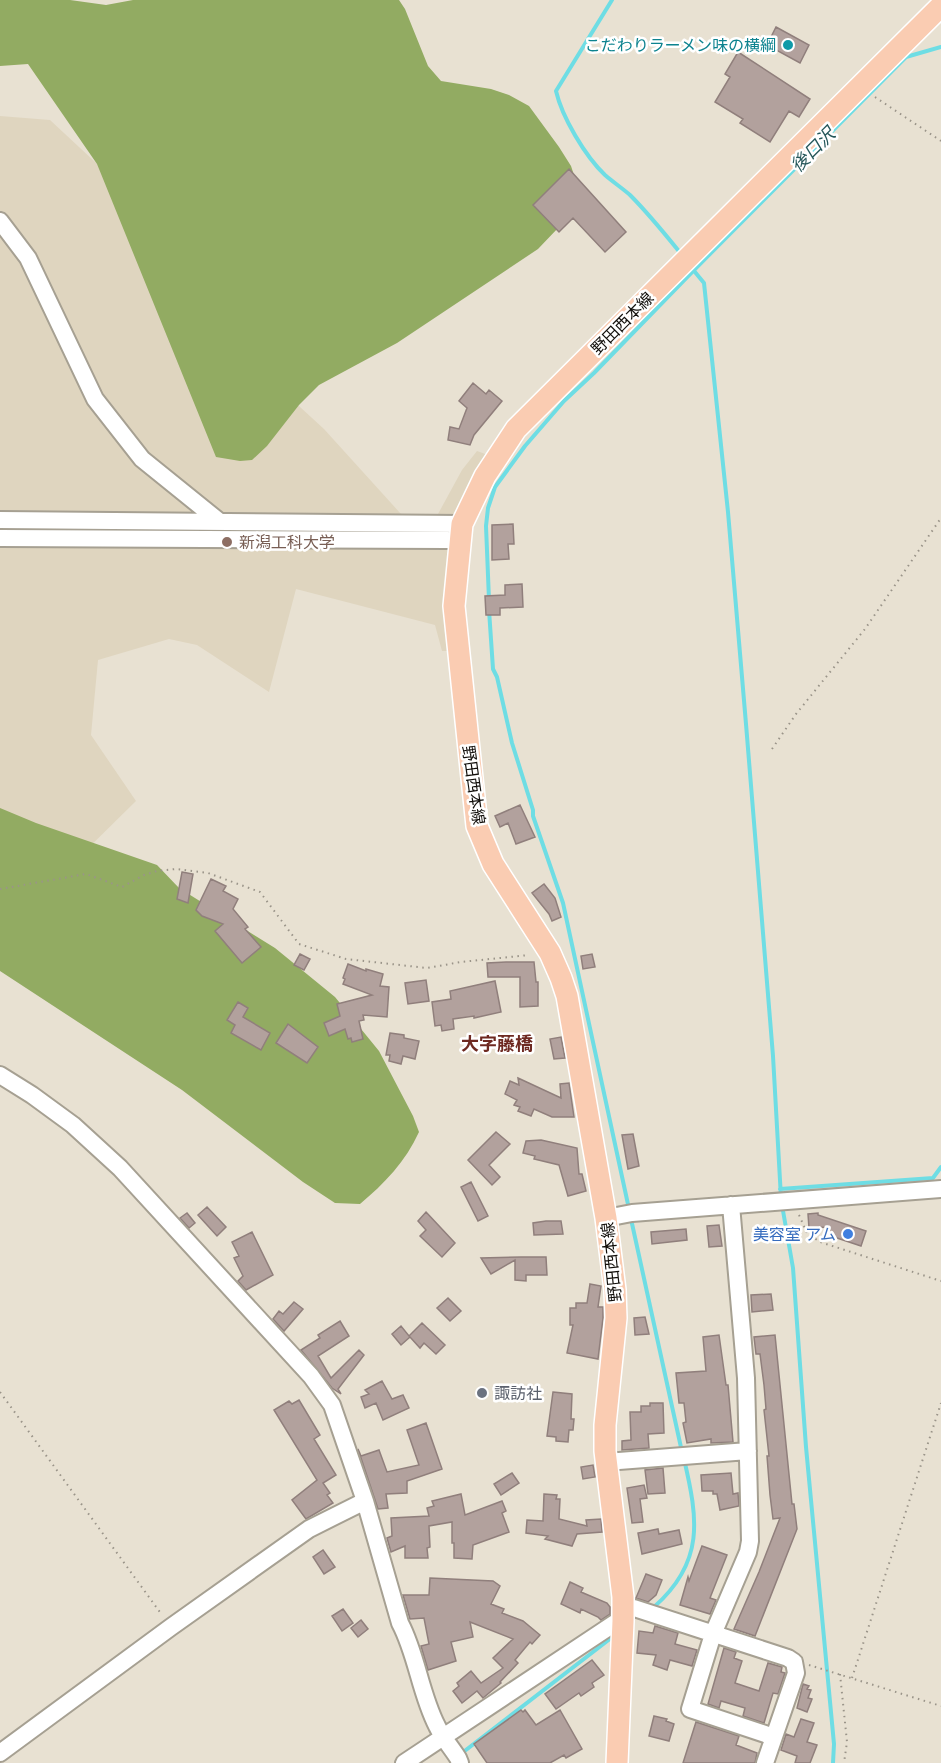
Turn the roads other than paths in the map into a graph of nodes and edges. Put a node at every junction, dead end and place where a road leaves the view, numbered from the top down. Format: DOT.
graph roads {
  1 [pos="941,6"];
  2 [pos="0,221"];
  3 [pos="0,520"];
  4 [pos="220,522"];
  5 [pos="462,524"];
  6 [pos="0,538"];
  7 [pos="448,540"];
  8 [pos="0,1075"];
  9 [pos="941,1189"];
  10 [pos="731,1205"];
  11 [pos="606,1218"];
  12 [pos="748,1451"];
  13 [pos="606,1462"];
  14 [pos="365,1502"];
  15 [pos="623,1615"];
  16 [pos="713,1634"];
  17 [pos="444,1737"];
  18 [pos="774,1737"];
  19 [pos="4,1750"];
  20 [pos="404,1763"];
  21 [pos="460,1763"];
  22 [pos="617,1763"];
  23 [pos="765,1763"];
  1 -- 5 [label="main road, 野田西本線"];
  2 -- 4 [label="street"];
  3 -- 4 [label="street"];
  4 -- 5 [label="street"];
  5 -- 11 [label="main road, 野田西本線"];
  6 -- 7 [label="street"];
  8 -- 14 [label="street"];
  9 -- 10 [label="street"];
  10 -- 11 [label="street"];
  10 -- 12 [label="street"];
  11 -- 13 [label="main road, 野田西本線"];
  12 -- 13 [label="street"];
  12 -- 16 [label="street"];
  13 -- 15 [label="main road, 野田西本線"];
  14 -- 17 [label="street"];
  14 -- 19 [label="street"];
  15 -- 16 [label="street"];
  15 -- 17 [label="street"];
  15 -- 22 [label="main road, 野田西本線"];
  16 -- 18 [label="street"];
  16 -- 18 [label="street"];
  17 -- 20 [label="street"];
  17 -- 21 [label="street"];
  18 -- 23 [label="street"];
}
